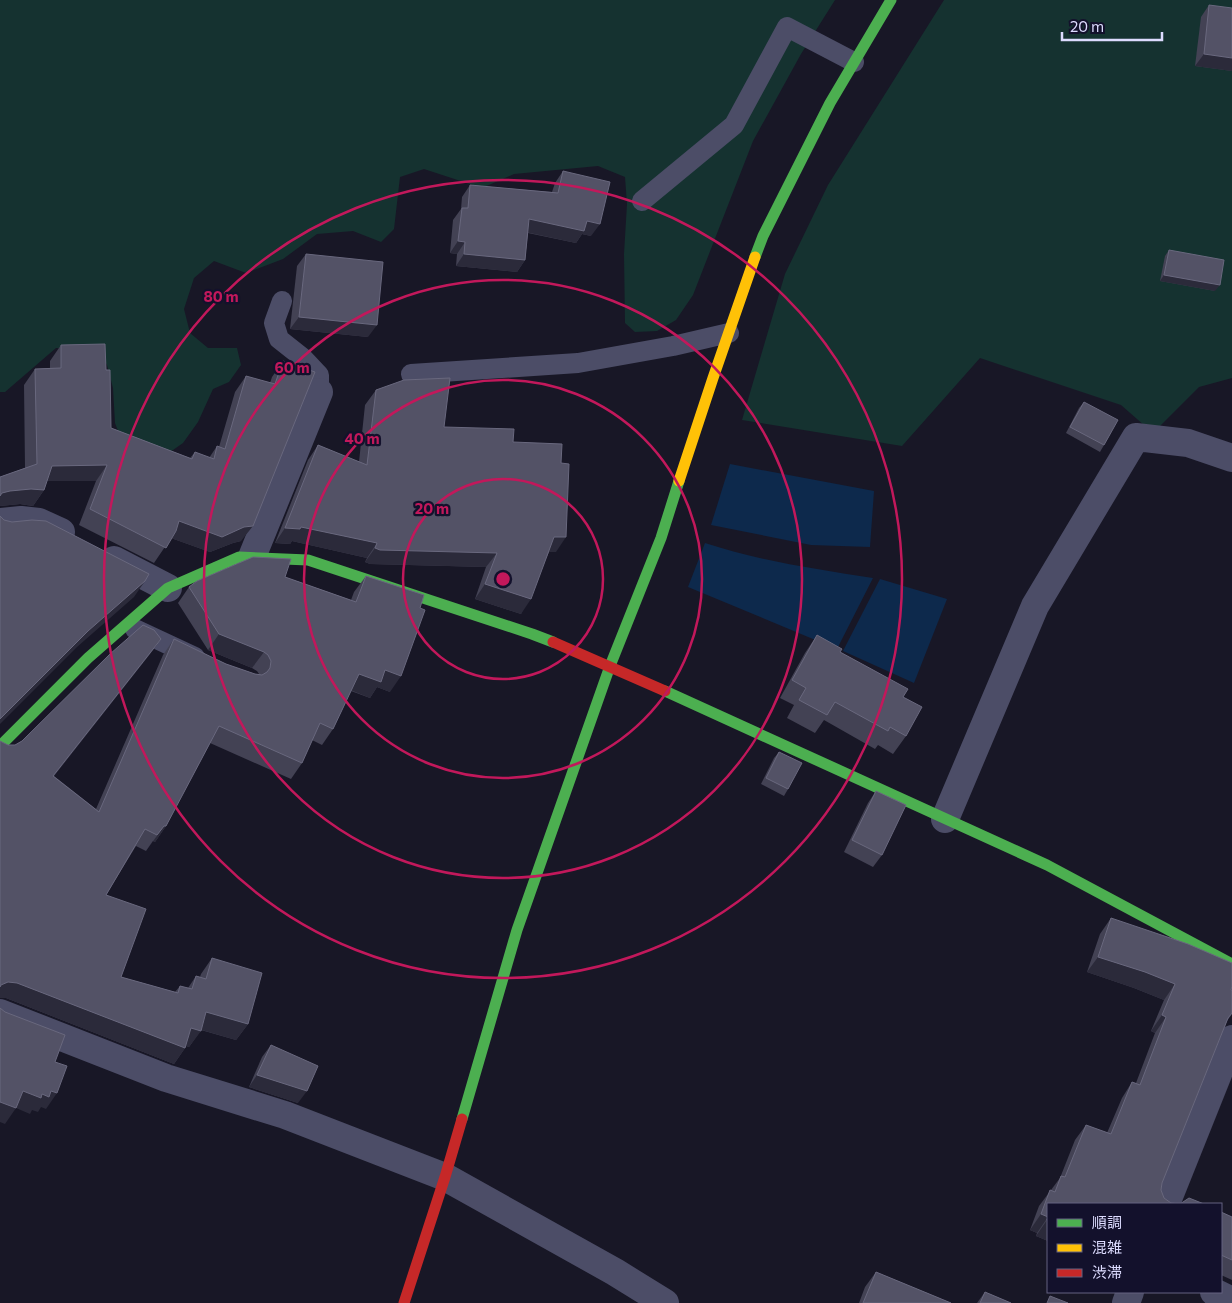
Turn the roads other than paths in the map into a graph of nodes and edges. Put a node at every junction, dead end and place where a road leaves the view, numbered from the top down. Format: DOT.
graph roads {
  1 [pos="891,0"];
  2 [pos="854,62"];
  3 [pos="642,202"];
  4 [pos="282,301"];
  5 [pos="729,334"];
  6 [pos="411,374"];
  7 [pos="319,392"];
  8 [pos="1232,458"];
  9 [pos="0,522"];
  10 [pos="252,558"];
  11 [pos="168,588"];
  12 [pos="127,625"];
  13 [pos="212,665"];
  14 [pos="610,666"];
  15 [pos="0,746"];
  16 [pos="945,819"];
  17 [pos="1232,964"];
  18 [pos="0,1013"];
  19 [pos="1232,1038"];
  20 [pos="445,1177"];
  21 [pos="1166,1203"];
  22 [pos="1216,1293"];
  23 [pos="1232,1301"];
  24 [pos="404,1303"];
  25 [pos="666,1303"];
  1 -- 2 [label="street"];
  2 -- 3 [label="lane"];
  2 -- 5 [label="street"];
  4 -- 7 [label="lane"];
  5 -- 6 [label="lane"];
  5 -- 14 [label="street"];
  7 -- 10 [label="street"];
  8 -- 16 [label="street"];
  9 -- 11 [label="street"];
  10 -- 11 [label="street"];
  10 -- 14 [label="street"];
  11 -- 12 [label="street"];
  12 -- 13 [label="lane"];
  12 -- 15 [label="street"];
  14 -- 16 [label="street"];
  14 -- 20 [label="street"];
  16 -- 17 [label="street"];
  18 -- 20 [label="street"];
  19 -- 21 [label="street"];
  20 -- 24 [label="street"];
  20 -- 25 [label="street"];
  22 -- 23 [label="street"];
}
